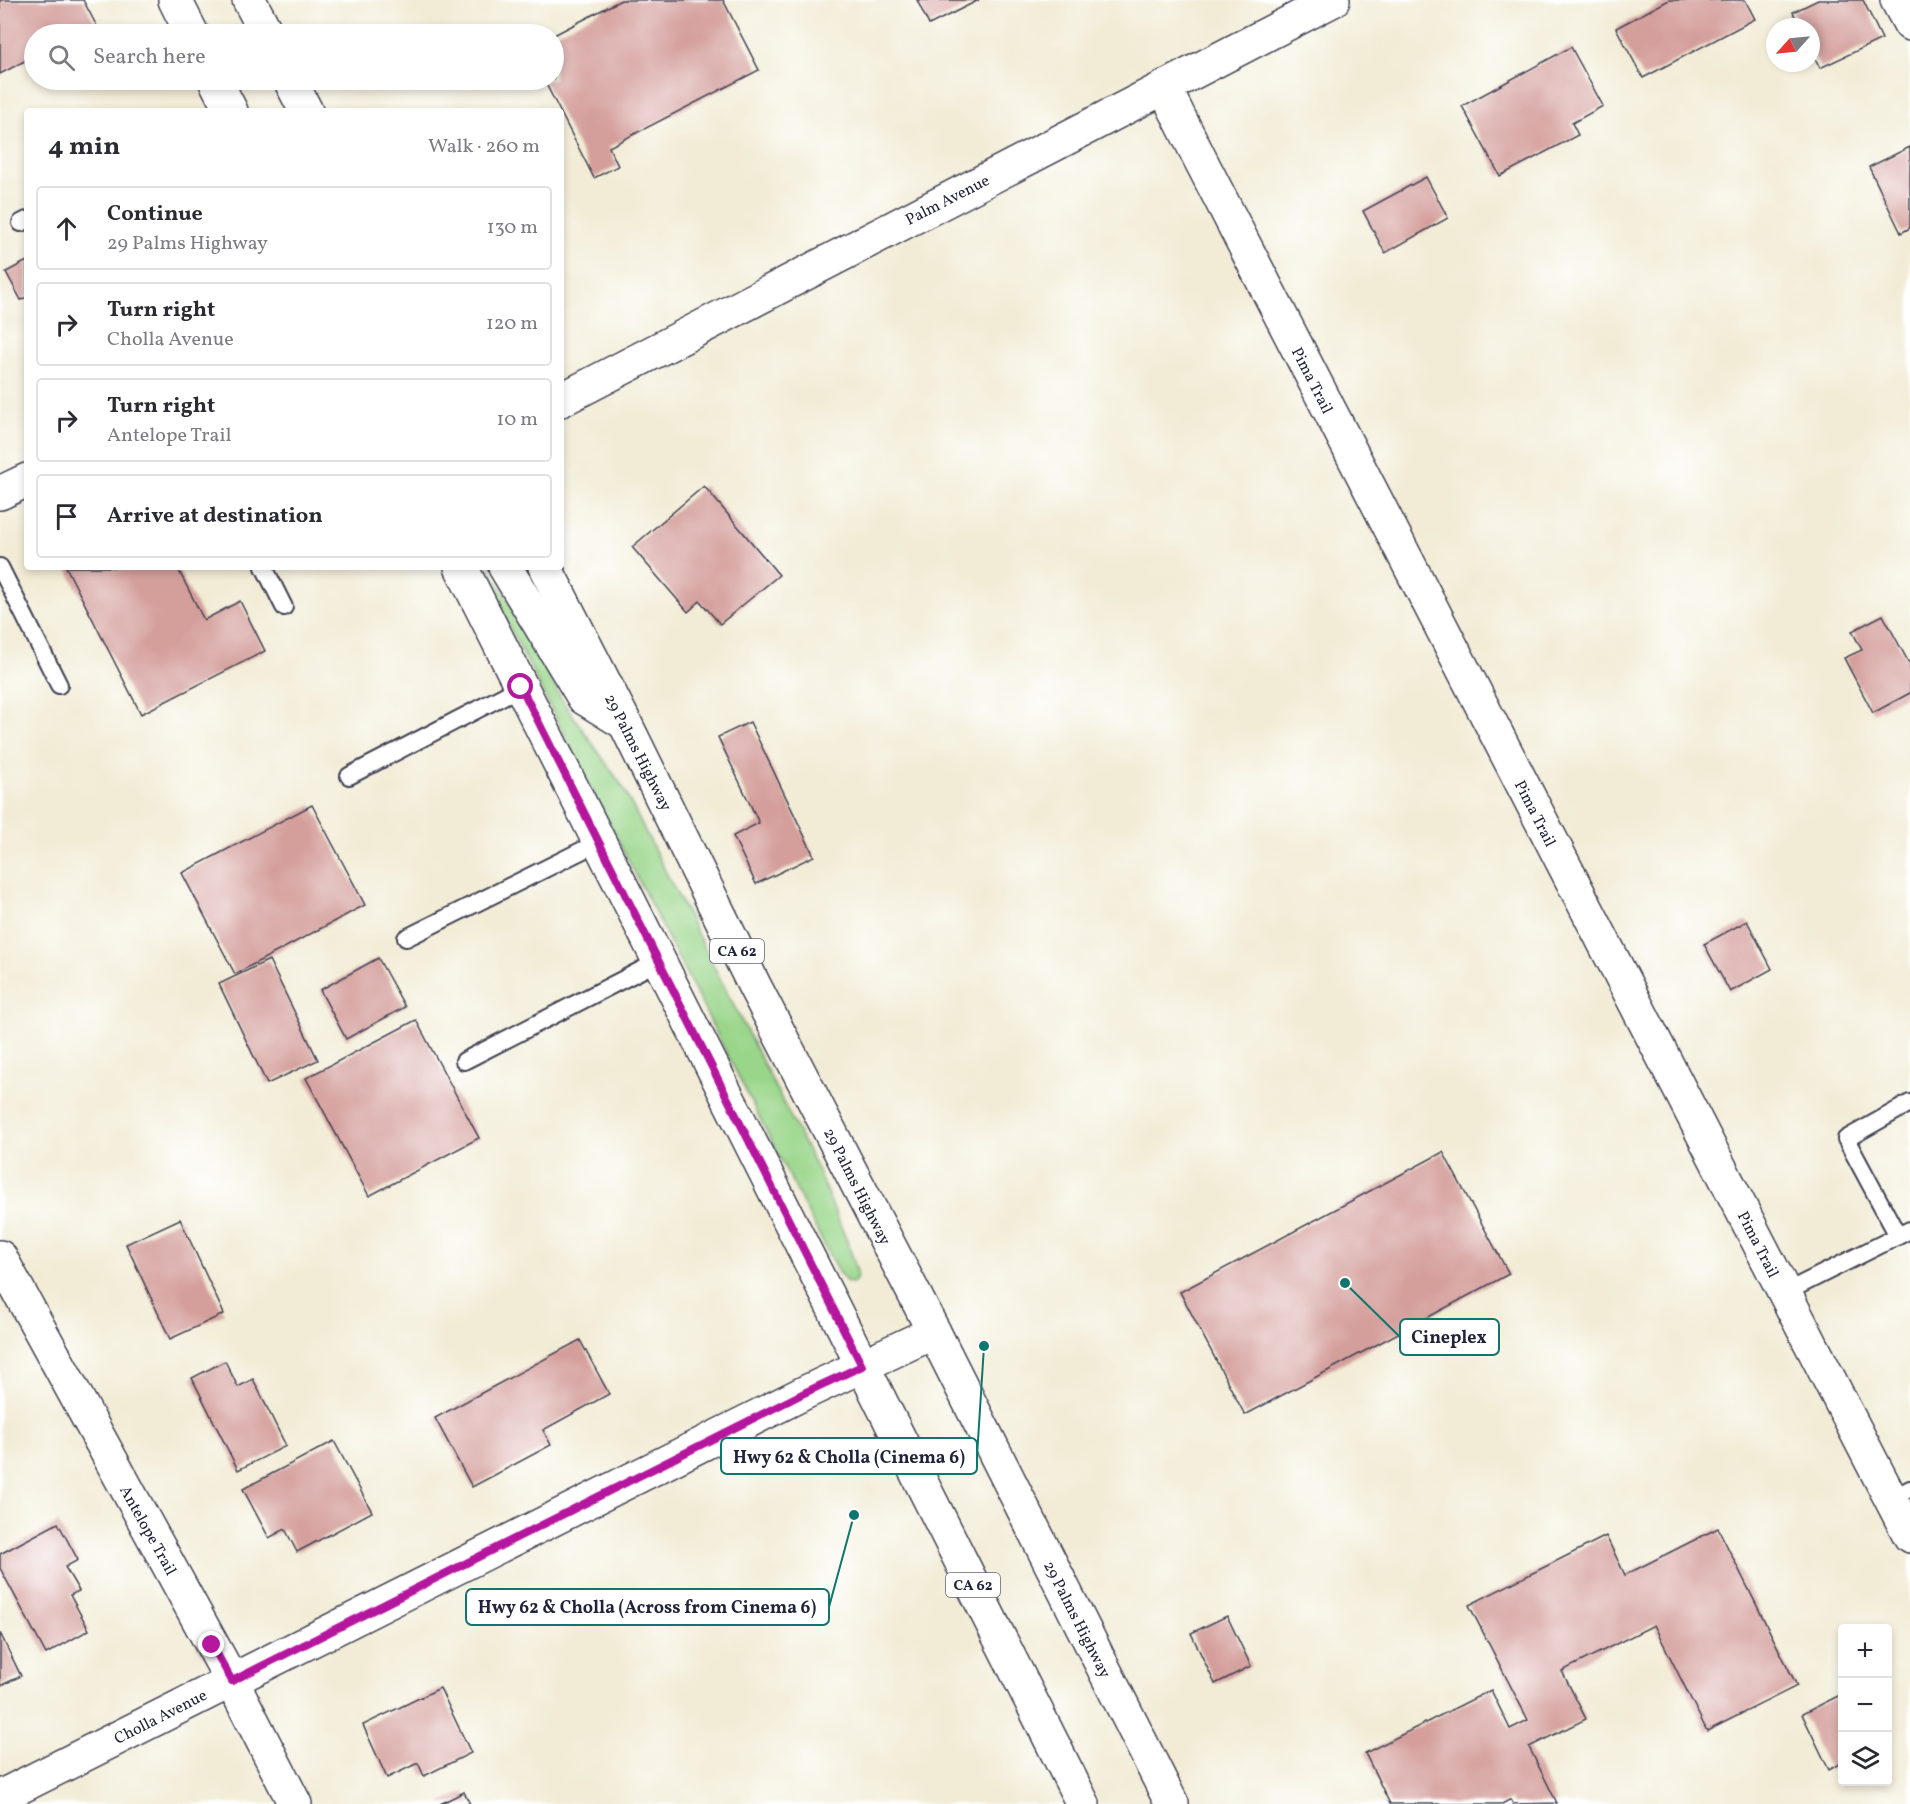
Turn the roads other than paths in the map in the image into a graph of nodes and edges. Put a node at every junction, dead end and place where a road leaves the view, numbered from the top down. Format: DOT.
graph roads {
  1 [pos="175,0"];
  2 [pos="249,0"];
  3 [pos="1334,0"];
  4 [pos="1897,0"];
  5 [pos="187,24"];
  6 [pos="262,24"];
  7 [pos="1910,24"];
  8 [pos="1164,87"];
  9 [pos="220,90"];
  10 [pos="295,90"];
  11 [pos="229,108"];
  12 [pos="304,108"];
  13 [pos="564,398"];
  14 [pos="24,481"];
  15 [pos="0,493"];
  16 [pos="0,567"];
  17 [pos="266,570"];
  18 [pos="462,570"];
  19 [pos="507,570"];
  20 [pos="547,570"];
  21 [pos="284,607"];
  22 [pos="59,685"];
  23 [pos="521,687"];
  24 [pos="625,723"];
  25 [pos="349,776"];
  26 [pos="599,842"];
  27 [pos="406,938"];
  28 [pos="658,961"];
  29 [pos="464,1061"];
  30 [pos="1910,1103"];
  31 [pos="1904,1233"];
  32 [pos="0,1257"];
  33 [pos="1784,1293"];
  34 [pos="934,1332"];
  35 [pos="862,1366"];
  36 [pos="1900,1494"];
  37 [pos="1910,1536"];
  38 [pos="232,1681"];
  39 [pos="0,1797"];
  40 [pos="295,1804"];
  41 [pos="1083,1804"];
  42 [pos="1172,1804"];
  1 -- 5 [label="street"];
  2 -- 6 [label="street"];
  3 -- 8 [label="street, Palm Avenue"];
  4 -- 7 [label="street"];
  8 -- 13 [label="street, Palm Avenue"];
  8 -- 33 [label="street, Pima Trail"];
  9 -- 11 [label="street"];
  10 -- 12 [label="street"];
  14 -- 15 [label="street"];
  16 -- 22 [label="lane"];
  17 -- 21 [label="lane"];
  18 -- 23 [label="street, CA 62"];
  19 -- 24 [label="street"];
  20 -- 24 [label="street, 29 Palms Highway / CA 62"];
  23 -- 25 [label="lane"];
  23 -- 26 [label="street, CA 62"];
  24 -- 34 [label="street, 29 Palms Highway / CA 62"];
  26 -- 27 [label="lane"];
  26 -- 28 [label="street, CA 62"];
  28 -- 29 [label="lane"];
  28 -- 35 [label="street, CA 62"];
  30 -- 31 [label="lane"];
  31 -- 33 [label="lane"];
  32 -- 38 [label="street, Antelope Trail"];
  33 -- 36 [label="street, Pima Trail"];
  34 -- 35 [label="street, Cholla Avenue"];
  34 -- 42 [label="street, 29 Palms Highway / CA 62"];
  35 -- 38 [label="street, Cholla Avenue"];
  35 -- 41 [label="street, CA 62"];
  36 -- 37 [label="street, Pima Trail"];
  38 -- 39 [label="street, Cholla Avenue"];
  38 -- 40 [label="street, Antelope Trail"];
}
